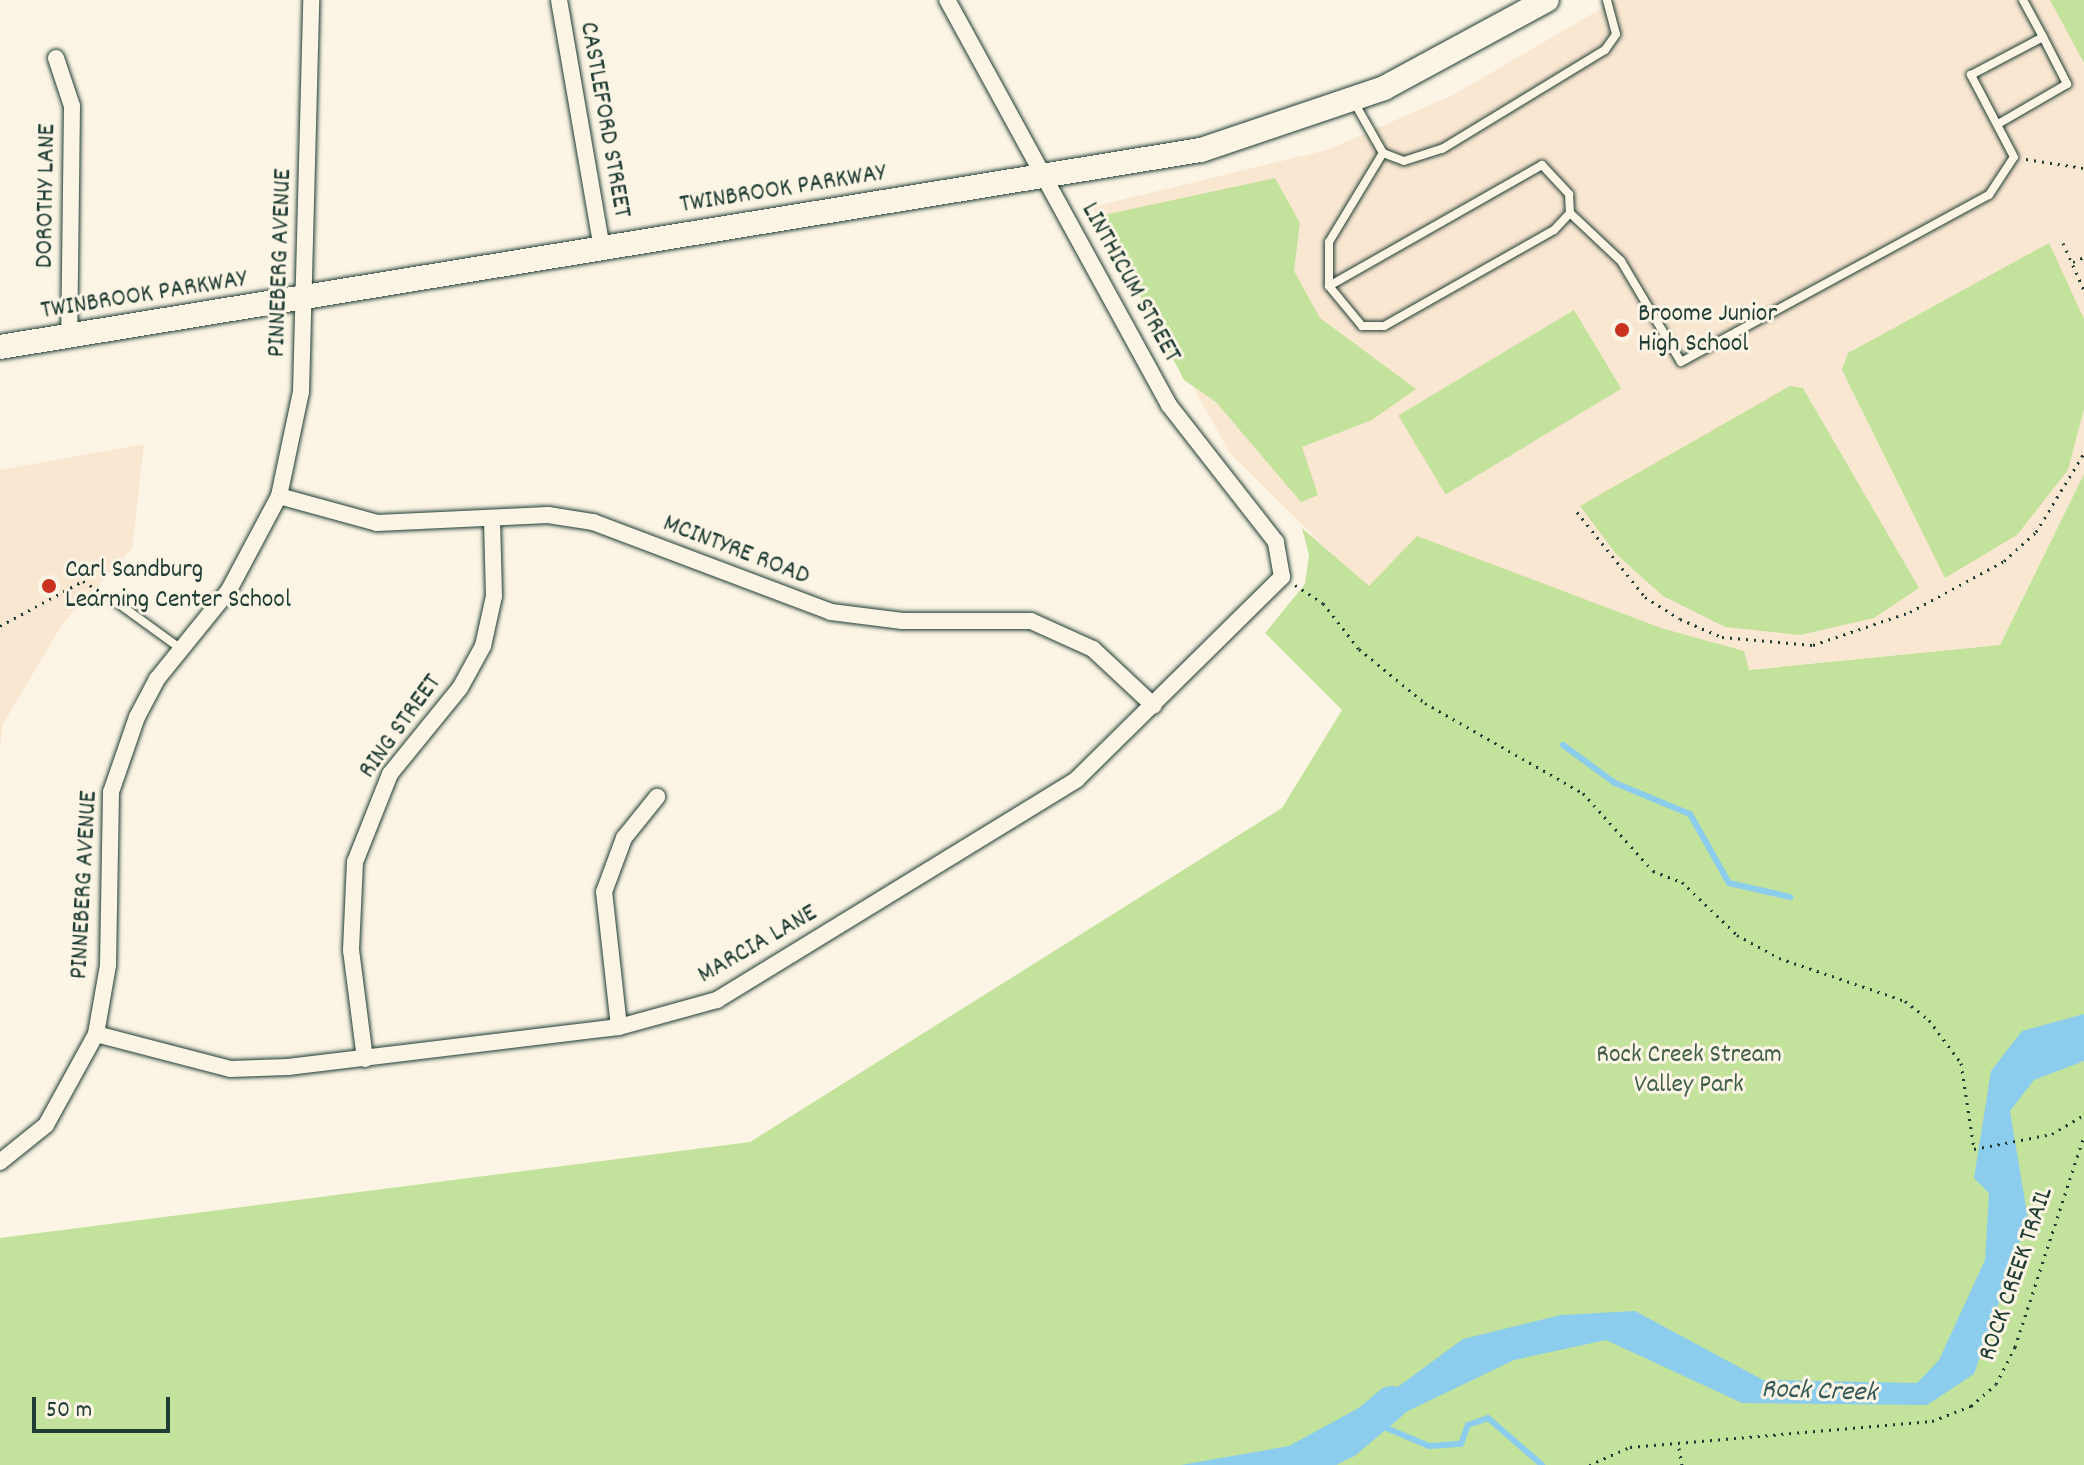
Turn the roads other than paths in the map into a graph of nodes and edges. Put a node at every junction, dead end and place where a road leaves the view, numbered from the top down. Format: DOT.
graph roads {
  1 [pos="311,0"];
  2 [pos="559,0"];
  3 [pos="947,0"];
  4 [pos="1547,0"];
  5 [pos="1607,0"];
  6 [pos="2023,0"];
  7 [pos="2043,37"];
  8 [pos="56,58"];
  9 [pos="1353,101"];
  10 [pos="1998,124"];
  11 [pos="1383,153"];
  12 [pos="1045,177"];
  13 [pos="1570,213"];
  14 [pos="602,248"];
  15 [pos="1329,286"];
  16 [pos="304,298"];
  17 [pos="69,336"];
  18 [pos="0,347"];
  19 [pos="279,496"];
  20 [pos="492,521"];
  21 [pos="1282,577"];
  22 [pos="115,601"];
  23 [pos="181,649"];
  24 [pos="1154,706"];
  25 [pos="657,797"];
  26 [pos="619,1027"];
  27 [pos="96,1034"];
  28 [pos="365,1059"];
  29 [pos="0,1162"];
  1 -- 16 [label="street, PINNEBERG AVENUE"];
  2 -- 14 [label="street, CASTLEFORD STREET"];
  3 -- 12 [label="street, LINTHICUM STREET"];
  4 -- 9 [label="street, TWINBROOK PARKWAY"];
  5 -- 11 [label="lane"];
  6 -- 7 [label="lane"];
  7 -- 10 [label="lane"];
  7 -- 10 [label="lane"];
  8 -- 17 [label="street, DOROTHY LANE"];
  9 -- 11 [label="lane"];
  9 -- 12 [label="street, TWINBROOK PARKWAY"];
  10 -- 13 [label="lane"];
  11 -- 15 [label="lane"];
  12 -- 14 [label="street, TWINBROOK PARKWAY"];
  12 -- 21 [label="street, LINTHICUM STREET"];
  13 -- 15 [label="lane"];
  13 -- 15 [label="lane"];
  14 -- 16 [label="street, TWINBROOK PARKWAY"];
  16 -- 17 [label="street, TWINBROOK PARKWAY"];
  16 -- 19 [label="street, PINNEBERG AVENUE"];
  17 -- 18 [label="street, TWINBROOK PARKWAY"];
  19 -- 20 [label="street, MCINTYRE ROAD"];
  19 -- 23 [label="street, PINNEBERG AVENUE"];
  20 -- 24 [label="street, MCINTYRE ROAD"];
  20 -- 28 [label="street, RING STREET"];
  21 -- 24 [label="street, MARCIA LANE"];
  22 -- 23 [label="lane"];
  23 -- 27 [label="street, PINNEBERG AVENUE"];
  24 -- 26 [label="street, MARCIA LANE"];
  25 -- 26 [label="street"];
  26 -- 28 [label="street, MARCIA LANE"];
  27 -- 28 [label="street, MARCIA LANE"];
  27 -- 29 [label="street, PINNEBERG AVENUE"];
}
